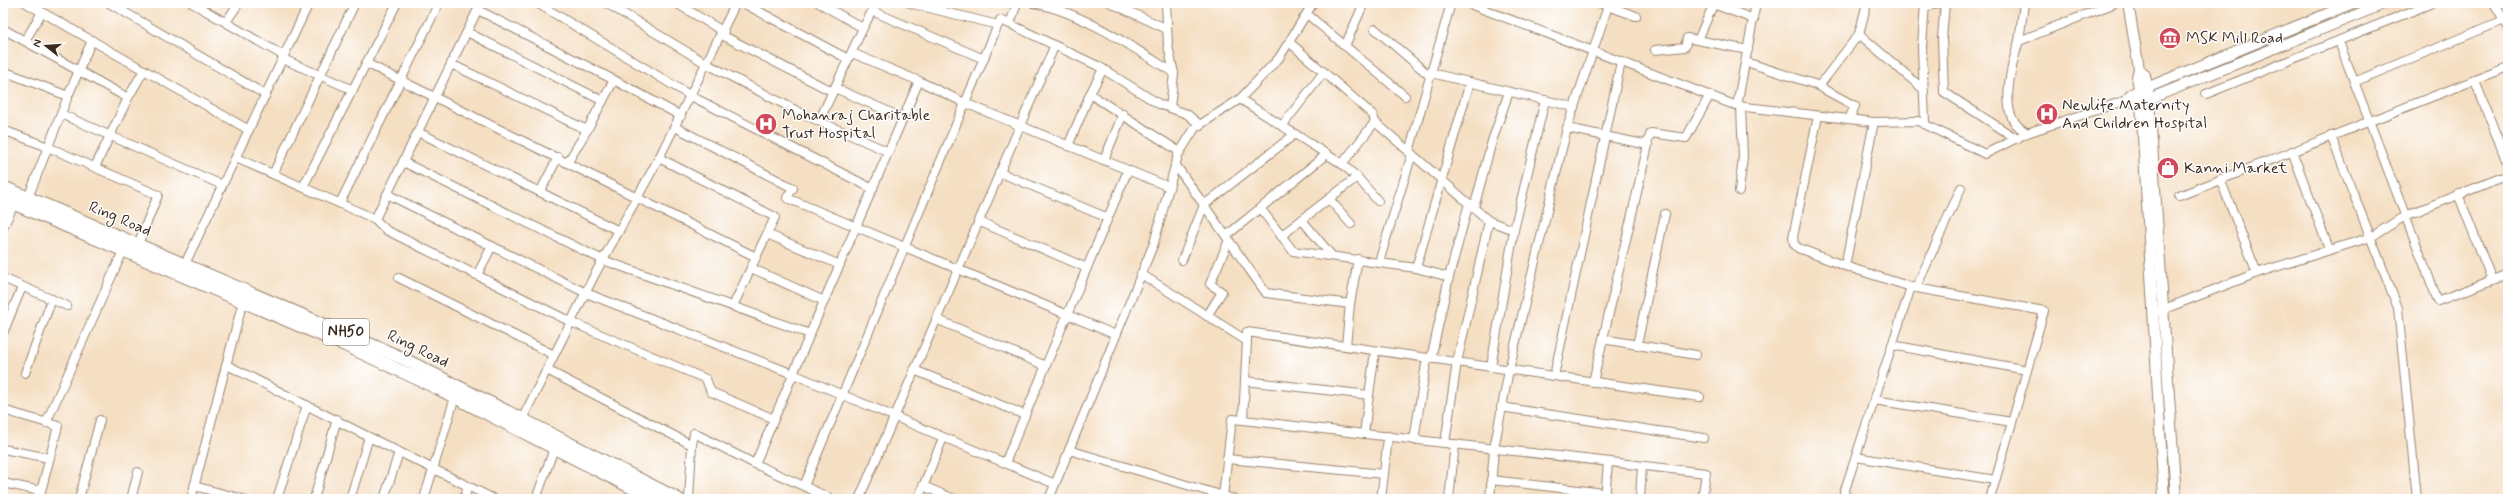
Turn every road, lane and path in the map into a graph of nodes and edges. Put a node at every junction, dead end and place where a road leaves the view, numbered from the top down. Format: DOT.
graph roads {
  1 [pos="26,3"];
  2 [pos="109,3"];
  3 [pos="192,3"];
  4 [pos="239,3"];
  5 [pos="309,3"];
  6 [pos="355,3"];
  7 [pos="397,3"];
  8 [pos="439,3"];
  9 [pos="537,3"];
  10 [pos="606,3"];
  11 [pos="676,3"];
  12 [pos="736,3"];
  13 [pos="742,3"];
  14 [pos="819,3"];
  15 [pos="908,3"];
  16 [pos="1017,3"];
  17 [pos="1034,3"];
  18 [pos="1110,3"];
  19 [pos="1166,3"];
  20 [pos="1313,3"];
  21 [pos="1364,3"];
  22 [pos="1451,3"];
  23 [pos="1467,3"];
  24 [pos="1598,3"];
  25 [pos="1756,3"];
  26 [pos="1867,3"];
  27 [pos="1949,3"];
  28 [pos="2024,3"];
  29 [pos="2115,3"];
  30 [pos="2128,3"];
  31 [pos="2353,3"];
  32 [pos="2386,3"];
  33 [pos="2432,3"];
  34 [pos="2494,3"];
  35 [pos="1713,4"];
  36 [pos="1925,4"];
  37 [pos="1945,4"];
  38 [pos="1608,5"];
  39 [pos="480,6"];
  40 [pos="42,12"];
  41 [pos="1307,14"];
  42 [pos="1636,16"];
  43 [pos="1754,19"];
  44 [pos="226,22"];
  45 [pos="2506,23"];
  46 [pos="1010,24"];
  47 [pos="998,25"];
  48 [pos="864,28"];
  49 [pos="3,29"];
  50 [pos="1167,29"];
  51 [pos="1375,29"];
  52 [pos="467,32"];
  53 [pos="723,33"];
  54 [pos="1859,34"];
  55 [pos="92,40"];
  56 [pos="1698,40"];
  57 [pos="25,41"];
  58 [pos="2018,41"];
  59 [pos="1289,42"];
  60 [pos="2339,42"];
  61 [pos="1054,46"];
  62 [pos="1345,46"];
  63 [pos="1655,50"];
  64 [pos="1748,50"];
  65 [pos="1592,51"];
  66 [pos="850,56"];
  67 [pos="283,57"];
  68 [pos="984,59"];
  69 [pos="1621,62"];
  70 [pos="1746,62"];
  71 [pos="366,63"];
  72 [pos="451,64"];
  73 [pos="707,64"];
  74 [pos="2508,67"];
  75 [pos="1103,69"];
  76 [pos="79,70"];
  77 [pos="144,70"];
  78 [pos="3,71"];
  79 [pos="1324,72"];
  80 [pos="1174,73"];
  81 [pos="320,75"];
  82 [pos="1431,75"];
  83 [pos="401,80"];
  84 [pos="614,80"];
  85 [pos="919,81"];
  86 [pos="2475,81"];
  87 [pos="1470,82"];
  88 [pos="2354,82"];
  89 [pos="1819,86"];
  90 [pos="1923,89"];
  91 [pos="353,90"];
  92 [pos="834,90"];
  93 [pos="1508,92"];
  94 [pos="1090,94"];
  95 [pos="2144,94"];
  96 [pos="2206,94"];
  97 [pos="266,95"];
  98 [pos="1710,95"];
  99 [pos="68,96"];
  100 [pos="691,96"];
  101 [pos="1405,96"];
  102 [pos="435,97"];
  103 [pos="128,98"];
  104 [pos="1240,99"];
  105 [pos="1545,100"];
  106 [pos="2127,100"];
  107 [pos="603,101"];
  108 [pos="965,103"];
  109 [pos="1739,106"];
  110 [pos="1574,107"];
  111 [pos="1170,108"];
  112 [pos="61,114"];
  113 [pos="1123,114"];
  114 [pos="681,116"];
  115 [pos="1818,116"];
  116 [pos="903,118"];
  117 [pos="1849,119"];
  118 [pos="819,121"];
  119 [pos="2369,121"];
  120 [pos="1376,122"];
  121 [pos="1874,122"];
  122 [pos="1925,122"];
  123 [pos="1200,124"];
  124 [pos="1019,125"];
  125 [pos="1282,126"];
  126 [pos="675,127"];
  127 [pos="1566,128"];
  128 [pos="3,130"];
  129 [pos="249,130"];
  130 [pos="587,130"];
  131 [pos="418,132"];
  132 [pos="2027,133"];
  133 [pos="1295,134"];
  134 [pos="109,136"];
  135 [pos="1605,136"];
  136 [pos="2331,136"];
  137 [pos="2017,139"];
  138 [pos="1646,145"];
  139 [pos="1068,146"];
  140 [pos="48,147"];
  141 [pos="2292,151"];
  142 [pos="889,152"];
  143 [pos="1180,152"];
  144 [pos="1410,153"];
  145 [pos="1327,154"];
  146 [pos="558,157"];
  147 [pos="236,158"];
  148 [pos="659,158"];
  149 [pos="1104,160"];
  150 [pos="403,162"];
  151 [pos="568,162"];
  152 [pos="1175,164"];
  153 [pos="1342,164"];
  154 [pos="2508,165"];
  155 [pos="95,167"];
  156 [pos="1128,170"];
  157 [pos="999,172"];
  158 [pos="273,174"];
  159 [pos="2508,175"];
  160 [pos="1357,178"];
  161 [pos="2220,179"];
  162 [pos="1443,181"];
  163 [pos="222,185"];
  164 [pos="3,187"];
  165 [pos="303,187"];
  166 [pos="1169,187"];
  167 [pos="1961,188"];
  168 [pos="873,189"];
  169 [pos="1739,191"];
  170 [pos="540,192"];
  171 [pos="387,194"];
  172 [pos="2458,194"];
  173 [pos="638,196"];
  174 [pos="2178,196"];
  175 [pos="28,198"];
  176 [pos="1330,199"];
  177 [pos="1378,201"];
  178 [pos="8,202"];
  179 [pos="340,203"];
  180 [pos="1204,205"];
  181 [pos="1472,206"];
  182 [pos="1260,208"];
  183 [pos="1665,214"];
  184 [pos="2405,216"];
  185 [pos="1108,218"];
  186 [pos="375,219"];
  187 [pos="1302,220"];
  188 [pos="978,221"];
  189 [pos="1489,221"];
  190 [pos="1351,224"];
  191 [pos="3,228"];
  192 [pos="857,229"];
  193 [pos="1514,230"];
  194 [pos="619,231"];
  195 [pos="767,234"];
  196 [pos="1281,236"];
  197 [pos="2371,237"];
  198 [pos="1227,238"];
  199 [pos="138,244"];
  200 [pos="492,246"];
  201 [pos="902,248"];
  202 [pos="2329,249"];
  203 [pos="123,250"];
  204 [pos="1332,256"];
  205 [pos="756,257"];
  206 [pos="603,260"];
  207 [pos="1182,260"];
  208 [pos="1358,260"];
  209 [pos="1378,262"];
  210 [pos="185,264"];
  211 [pos="840,265"];
  212 [pos="1845,266"];
  213 [pos="751,268"];
  214 [pos="1087,268"];
  215 [pos="1416,268"];
  216 [pos="957,270"];
  217 [pos="2257,273"];
  218 [pos="1141,274"];
  219 [pos="2508,274"];
  220 [pos="478,276"];
  221 [pos="1449,277"];
  222 [pos="3,278"];
  223 [pos="399,278"];
  224 [pos="2492,280"];
  225 [pos="22,287"];
  226 [pos="1913,287"];
  227 [pos="586,293"];
  228 [pos="52,299"];
  229 [pos="243,301"];
  230 [pos="824,301"];
  231 [pos="1350,304"];
  232 [pos="67,306"];
  233 [pos="733,306"];
  234 [pos="2158,312"];
  235 [pos="1067,315"];
  236 [pos="1207,316"];
  237 [pos="936,319"];
  238 [pos="571,322"];
  239 [pos="3,333"];
  240 [pos="810,334"];
  241 [pos="1116,335"];
  242 [pos="1603,339"];
  243 [pos="1247,341"];
  244 [pos="1637,345"];
  245 [pos="1892,345"];
  246 [pos="1346,346"];
  247 [pos="1375,350"];
  248 [pos="554,355"];
  249 [pos="1696,355"];
  250 [pos="1429,358"];
  251 [pos="1457,362"];
  252 [pos="227,365"];
  253 [pos="1046,366"];
  254 [pos="1490,367"];
  255 [pos="547,370"];
  256 [pos="914,370"];
  257 [pos="1509,370"];
  258 [pos="2027,370"];
  259 [pos="25,373"];
  260 [pos="793,374"];
  261 [pos="1554,376"];
  262 [pos="1245,381"];
  263 [pos="1593,382"];
  264 [pos="1369,394"];
  265 [pos="841,395"];
  266 [pos="454,397"];
  267 [pos="1700,397"];
  268 [pos="1874,400"];
  269 [pos="307,405"];
  270 [pos="1501,407"];
  271 [pos="3,410"];
  272 [pos="1025,415"];
  273 [pos="894,417"];
  274 [pos="337,419"];
  275 [pos="522,419"];
  276 [pos="774,419"];
  277 [pos="100,420"];
  278 [pos="1243,420"];
  279 [pos="2012,422"];
  280 [pos="46,423"];
  281 [pos="1364,434"];
  282 [pos="1388,436"];
  283 [pos="369,437"];
  284 [pos="943,438"];
  285 [pos="1704,438"];
  286 [pos="1414,440"];
  287 [pos="556,443"];
  288 [pos="1445,443"];
  289 [pos="1455,444"];
  290 [pos="692,445"];
  291 [pos="3,448"];
  292 [pos="1494,449"];
  293 [pos="1069,450"];
  294 [pos="399,452"];
  295 [pos="1856,457"];
  296 [pos="49,458"];
  297 [pos="1227,459"];
  298 [pos="1608,462"];
  299 [pos="1005,463"];
  300 [pos="755,464"];
  301 [pos="1642,466"];
  302 [pos="433,469"];
  303 [pos="138,472"];
  304 [pos="1384,474"];
  305 [pos="1491,480"];
  306 [pos="1996,480"];
  307 [pos="3,483"];
  308 [pos="1055,484"];
  309 [pos="194,486"];
  310 [pos="468,486"];
  311 [pos="804,486"];
  312 [pos="923,486"];
  313 [pos="40,495"];
  314 [pos="1222,496"];
  315 [pos="1605,496"];
  316 [pos="79,499"];
  317 [pos="131,499"];
  318 [pos="191,499"];
  319 [pos="243,499"];
  320 [pos="276,499"];
  321 [pos="314,499"];
  322 [pos="350,499"];
  323 [pos="384,499"];
  324 [pos="424,499"];
  325 [pos="464,499"];
  326 [pos="494,499"];
  327 [pos="536,499"];
  328 [pos="654,499"];
  329 [pos="678,499"];
  330 [pos="689,499"];
  331 [pos="832,499"];
  332 [pos="859,499"];
  333 [pos="918,499"];
  334 [pos="954,499"];
  335 [pos="1049,499"];
  336 [pos="1234,499"];
  337 [pos="1381,499"];
  338 [pos="1449,499"];
  339 [pos="1490,499"];
  340 [pos="1640,499"];
  341 [pos="1702,499"];
  342 [pos="1842,499"];
  343 [pos="1990,499"];
  344 [pos="2164,499"];
  345 [pos="2176,499"];
  346 [pos="2417,499"];
  1 -- 40 [label="street"];
  2 -- 97 [label="street"];
  3 -- 44 [label="street"];
  4 -- 44 [label="street"];
  5 -- 67 [label="street"];
  6 -- 81 [label="street"];
  7 -- 71 [label="street"];
  8 -- 83 [label="street"];
  9 -- 100 [label="street"];
  10 -- 73 [label="street"];
  11 -- 53 [label="street"];
  12 -- 53 [label="street"];
  13 -- 66 [label="street"];
  14 -- 48 [label="street"];
  15 -- 47 [label="street"];
  16 -- 46 [label="street"];
  17 -- 80 [label="street"];
  18 -- 50 [label="street"];
  19 -- 50 [label="street"];
  20 -- 41 [label="street"];
  21 -- 62 [label="street"];
  22 -- 82 [label="street"];
  23 -- 65 [label="street"];
  24 -- 38 [label="street"];
  25 -- 43 [label="street"];
  26 -- 54 [label="street"];
  27 -- 37 [label="street"];
  28 -- 58 [label="street"];
  29 -- 58 [label="street"];
  30 -- 95 [label="main road"];
  31 -- 95 [label="main road"];
  32 -- 95 [label="main road"];
  33 -- 60 [label="street"];
  34 -- 45 [label="street"];
  35 -- 43 [label="street"];
  35 -- 56 [label="street"];
  36 -- 37 [label="street"];
  36 -- 90 [label="street"];
  37 -- 137 [label="street"];
  38 -- 42 [label="street"];
  38 -- 65 [label="street"];
  39 -- 52 [label="street"];
  39 -- 84 [label="street"];
  40 -- 55 [label="street"];
  40 -- 57 [label="street"];
  41 -- 59 [label="street"];
  41 -- 62 [label="street"];
  43 -- 64 [label="street"];
  44 -- 67 [label="street"];
  45 -- 88 [label="street"];
  46 -- 47 [label="street"];
  46 -- 61 [label="street"];
  47 -- 68 [label="street"];
  48 -- 66 [label="street"];
  48 -- 68 [label="street"];
  49 -- 57 [label="street"];
  50 -- 80 [label="street"];
  51 -- 82 [label="street"];
  52 -- 72 [label="street"];
  52 -- 107 [label="street"];
  53 -- 73 [label="street"];
  53 -- 92 [label="street"];
  54 -- 89 [label="street"];
  54 -- 90 [label="street"];
  55 -- 76 [label="street"];
  55 -- 77 [label="street"];
  56 -- 63 [label="street"];
  56 -- 64 [label="street"];
  57 -- 76 [label="street"];
  58 -- 132 [label="street"];
  59 -- 79 [label="street"];
  59 -- 104 [label="street"];
  60 -- 88 [label="street"];
  60 -- 96 [label="street"];
  61 -- 75 [label="street"];
  61 -- 124 [label="street"];
  62 -- 101 [label="street"];
  64 -- 70 [label="street"];
  65 -- 69 [label="street"];
  65 -- 110 [label="street"];
  66 -- 85 [label="street"];
  66 -- 92 [label="street"];
  67 -- 81 [label="street"];
  67 -- 97 [label="street"];
  68 -- 108 [label="street"];
  69 -- 98 [label="street"];
  69 -- 135 [label="street"];
  70 -- 89 [label="street"];
  70 -- 109 [label="street"];
  71 -- 83 [label="street"];
  71 -- 91 [label="street"];
  72 -- 102 [label="street"];
  72 -- 130 [label="street"];
  73 -- 100 [label="street"];
  73 -- 118 [label="street"];
  74 -- 86 [label="street"];
  75 -- 94 [label="street"];
  75 -- 111 [label="street"];
  76 -- 99 [label="street"];
  76 -- 103 [label="street"];
  77 -- 103 [label="street"];
  77 -- 129 [label="street"];
  78 -- 99 [label="street"];
  79 -- 120 [label="street"];
  79 -- 125 [label="street"];
  80 -- 111 [label="street"];
  81 -- 91 [label="street"];
  81 -- 158 [label="street"];
  82 -- 87 [label="street"];
  82 -- 144 [label="street"];
  83 -- 102 [label="street"];
  83 -- 179 [label="street"];
  84 -- 107 [label="street"];
  84 -- 114 [label="street"];
  85 -- 108 [label="street"];
  85 -- 116 [label="street"];
  86 -- 119 [label="street"];
  86 -- 154 [label="street"];
  87 -- 93 [label="street"];
  87 -- 162 [label="street"];
  88 -- 119 [label="street"];
  89 -- 117 [label="street"];
  90 -- 122 [label="street"];
  91 -- 165 [label="street"];
  92 -- 116 [label="street"];
  92 -- 118 [label="street"];
  93 -- 105 [label="street"];
  93 -- 181 [label="street"];
  94 -- 113 [label="street"];
  94 -- 139 [label="street"];
  95 -- 106 [label="main road"];
  95 -- 234 [label="main road"];
  97 -- 129 [label="street"];
  98 -- 109 [label="street"];
  98 -- 138 [label="street"];
  99 -- 112 [label="street"];
  100 -- 114 [label="street"];
  100 -- 168 [label="street"];
  102 -- 131 [label="street"];
  102 -- 146 [label="street"];
  103 -- 134 [label="street"];
  104 -- 123 [label="street"];
  104 -- 125 [label="street"];
  105 -- 110 [label="street"];
  105 -- 193 [label="street"];
  106 -- 132 [label="street"];
  107 -- 130 [label="street"];
  108 -- 124 [label="street"];
  108 -- 201 [label="street"];
  109 -- 115 [label="street"];
  109 -- 169 [label="street"];
  110 -- 127 [label="street"];
  111 -- 123 [label="street"];
  112 -- 134 [label="street"];
  112 -- 140 [label="street"];
  113 -- 143 [label="street"];
  113 -- 149 [label="street"];
  114 -- 126 [label="street"];
  115 -- 117 [label="street"];
  115 -- 212 [label="street"];
  116 -- 142 [label="street"];
  117 -- 121 [label="street"];
  118 -- 142 [label="street"];
  119 -- 136 [label="street"];
  119 -- 184 [label="street"];
  120 -- 144 [label="street"];
  120 -- 153 [label="street"];
  121 -- 122 [label="street"];
  121 -- 212 [label="street"];
  122 -- 137 [label="street"];
  123 -- 143 [label="street"];
  124 -- 139 [label="street"];
  124 -- 157 [label="street"];
  125 -- 133 [label="street"];
  126 -- 148 [label="street"];
  126 -- 192 [label="street"];
  127 -- 135 [label="street"];
  127 -- 257 [label="street"];
  128 -- 140 [label="street"];
  129 -- 147 [label="street"];
  130 -- 151 [label="street"];
  131 -- 150 [label="street"];
  131 -- 170 [label="street"];
  132 -- 137 [label="street"];
  133 -- 145 [label="street"];
  133 -- 180 [label="street"];
  134 -- 155 [label="street"];
  134 -- 163 [label="street"];
  135 -- 138 [label="street"];
  135 -- 261 [label="street"];
  136 -- 141 [label="street"];
  136 -- 197 [label="street"];
  138 -- 242 [label="street"];
  139 -- 149 [label="street"];
  140 -- 155 [label="street"];
  140 -- 175 [label="street"];
  141 -- 161 [label="street"];
  141 -- 202 [label="street"];
  142 -- 168 [label="street"];
  143 -- 152 [label="street"];
  144 -- 162 [label="street"];
  144 -- 209 [label="street"];
  145 -- 153 [label="street"];
  145 -- 182 [label="street"];
  146 -- 151 [label="street"];
  146 -- 170 [label="street"];
  147 -- 158 [label="street"];
  147 -- 163 [label="street"];
  148 -- 173 [label="street"];
  148 -- 195 [label="street"];
  149 -- 156 [label="street"];
  150 -- 171 [label="street"];
  150 -- 206 [label="street"];
  151 -- 173 [label="street"];
  152 -- 166 [label="street"];
  152 -- 180 [label="street"];
  153 -- 160 [label="street"];
  155 -- 199 [label="street"];
  156 -- 166 [label="street"];
  156 -- 185 [label="street"];
  157 -- 185 [label="street"];
  157 -- 188 [label="street"];
  158 -- 165 [label="street"];
  159 -- 172 [label="street"];
  160 -- 176 [label="street"];
  160 -- 177 [label="street"];
  161 -- 174 [label="street"];
  161 -- 217 [label="street"];
  162 -- 181 [label="street"];
  162 -- 215 [label="street"];
  163 -- 210 [label="street"];
  164 -- 175 [label="highway, Ring Road / NH50"];
  165 -- 179 [label="street"];
  166 -- 218 [label="street"];
  167 -- 226 [label="street"];
  168 -- 192 [label="street"];
  170 -- 194 [label="street"];
  171 -- 186 [label="street"];
  171 -- 200 [label="street"];
  172 -- 184 [label="street"];
  172 -- 224 [label="street"];
  173 -- 194 [label="street"];
  173 -- 205 [label="street"];
  175 -- 199 [label="highway, Ring Road / NH50"];
  176 -- 187 [label="street"];
  176 -- 190 [label="street"];
  178 -- 191 [label="street"];
  178 -- 203 [label="highway, Ring Road / NH50"];
  179 -- 186 [label="street"];
  180 -- 198 [label="street"];
  180 -- 207 [label="street"];
  181 -- 189 [label="street"];
  181 -- 221 [label="street"];
  182 -- 196 [label="street"];
  182 -- 198 [label="street"];
  183 -- 244 [label="street"];
  184 -- 197 [label="street"];
  184 -- 224 [label="street"];
  185 -- 214 [label="street"];
  186 -- 220 [label="street"];
  187 -- 196 [label="street"];
  187 -- 204 [label="street"];
  188 -- 214 [label="street"];
  188 -- 216 [label="street"];
  189 -- 193 [label="street"];
  189 -- 251 [label="street"];
  192 -- 201 [label="street"];
  192 -- 211 [label="street"];
  193 -- 254 [label="street"];
  194 -- 206 [label="street"];
  195 -- 205 [label="street"];
  195 -- 211 [label="street"];
  196 -- 204 [label="street"];
  197 -- 202 [label="street"];
  197 -- 346 [label="street"];
  198 -- 231 [label="street"];
  198 -- 236 [label="street"];
  199 -- 210 [label="highway, Ring Road / NH50"];
  200 -- 220 [label="street"];
  200 -- 227 [label="street"];
  201 -- 216 [label="street"];
  201 -- 265 [label="street"];
  202 -- 217 [label="street"];
  203 -- 229 [label="highway, Ring Road / NH50"];
  203 -- 280 [label="street"];
  204 -- 208 [label="street"];
  205 -- 213 [label="street"];
  206 -- 227 [label="street"];
  206 -- 233 [label="street"];
  208 -- 209 [label="street"];
  208 -- 231 [label="street"];
  209 -- 215 [label="street"];
  210 -- 275 [label="highway, Ring Road / NH50"];
  211 -- 230 [label="street"];
  212 -- 226 [label="street"];
  213 -- 230 [label="street"];
  213 -- 233 [label="street"];
  214 -- 235 [label="street"];
  215 -- 221 [label="street"];
  216 -- 235 [label="street"];
  216 -- 237 [label="street"];
  217 -- 234 [label="street"];
  218 -- 236 [label="street"];
  218 -- 241 [label="street"];
  219 -- 224 [label="street"];
  220 -- 238 [label="street"];
  221 -- 250 [label="street"];
  222 -- 225 [label="street"];
  223 -- 248 [label="street"];
  225 -- 228 [label="street"];
  225 -- 239 [label="street"];
  226 -- 245 [label="street"];
  226 -- 258 [label="street"];
  227 -- 238 [label="street"];
  227 -- 260 [label="street"];
  228 -- 232 [label="street"];
  228 -- 259 [label="street"];
  229 -- 252 [label="street"];
  229 -- 266 [label="highway, Ring Road / NH50"];
  230 -- 240 [label="street"];
  231 -- 246 [label="street"];
  233 -- 240 [label="street"];
  234 -- 344 [label="main road"];
  234 -- 345 [label="main road"];
  235 -- 241 [label="street"];
  235 -- 253 [label="street"];
  236 -- 243 [label="street"];
  237 -- 253 [label="street"];
  237 -- 256 [label="street"];
  238 -- 248 [label="street"];
  238 -- 276 [label="street"];
  240 -- 260 [label="street"];
  241 -- 293 [label="street"];
  242 -- 244 [label="street"];
  242 -- 263 [label="street"];
  243 -- 246 [label="street"];
  243 -- 262 [label="street"];
  244 -- 249 [label="street"];
  245 -- 258 [label="street"];
  245 -- 268 [label="street"];
  246 -- 247 [label="street"];
  247 -- 250 [label="street"];
  247 -- 264 [label="street"];
  248 -- 255 [label="street"];
  250 -- 251 [label="street"];
  250 -- 286 [label="street"];
  251 -- 254 [label="street"];
  251 -- 288 [label="street"];
  252 -- 269 [label="street"];
  252 -- 309 [label="street"];
  253 -- 272 [label="street"];
  254 -- 257 [label="street"];
  255 -- 275 [label="street"];
  255 -- 290 [label="street"];
  256 -- 272 [label="street"];
  256 -- 273 [label="street"];
  257 -- 261 [label="street"];
  257 -- 270 [label="street"];
  258 -- 279 [label="street"];
  260 -- 265 [label="street"];
  260 -- 276 [label="street"];
  261 -- 263 [label="street"];
  262 -- 264 [label="street"];
  262 -- 278 [label="street"];
  263 -- 267 [label="street"];
  264 -- 281 [label="street"];
  265 -- 273 [label="street"];
  265 -- 311 [label="street"];
  266 -- 287 [label="highway, Ring Road / NH50"];
  266 -- 302 [label="street"];
  268 -- 279 [label="street"];
  268 -- 295 [label="street"];
  269 -- 274 [label="street"];
  269 -- 320 [label="street"];
  270 -- 285 [label="street"];
  270 -- 292 [label="street"];
  271 -- 280 [label="street"];
  272 -- 299 [label="street"];
  273 -- 284 [label="street"];
  273 -- 332 [label="street"];
  274 -- 283 [label="street"];
  274 -- 321 [label="street"];
  275 -- 287 [label="highway, Ring Road / NH50"];
  276 -- 300 [label="street"];
  277 -- 316 [label="street"];
  278 -- 281 [label="street"];
  278 -- 297 [label="street"];
  279 -- 306 [label="street"];
  280 -- 296 [label="street"];
  281 -- 282 [label="street"];
  282 -- 286 [label="street"];
  282 -- 304 [label="street"];
  283 -- 294 [label="street"];
  283 -- 322 [label="street"];
  284 -- 299 [label="street"];
  284 -- 312 [label="street"];
  286 -- 288 [label="street"];
  287 -- 327 [label="street"];
  287 -- 328 [label="highway, Ring Road / NH50"];
  287 -- 329 [label="highway, Ring Road / NH50"];
  288 -- 289 [label="street"];
  289 -- 292 [label="street"];
  289 -- 338 [label="street"];
  290 -- 300 [label="street"];
  290 -- 330 [label="street"];
  291 -- 296 [label="street"];
  292 -- 298 [label="street"];
  292 -- 305 [label="street"];
  293 -- 308 [label="street"];
  293 -- 314 [label="street"];
  294 -- 302 [label="street"];
  294 -- 323 [label="street"];
  295 -- 306 [label="street"];
  295 -- 342 [label="street"];
  296 -- 313 [label="street"];
  297 -- 304 [label="street"];
  297 -- 314 [label="street"];
  298 -- 301 [label="street"];
  298 -- 315 [label="street"];
  299 -- 308 [label="street"];
  300 -- 311 [label="street"];
  301 -- 340 [label="street"];
  301 -- 341 [label="street"];
  302 -- 310 [label="street"];
  302 -- 324 [label="street"];
  303 -- 317 [label="street"];
  304 -- 337 [label="street"];
  305 -- 315 [label="street"];
  305 -- 339 [label="street"];
  306 -- 343 [label="street"];
  307 -- 313 [label="street"];
  308 -- 335 [label="street"];
  309 -- 318 [label="street"];
  309 -- 319 [label="street"];
  310 -- 325 [label="street"];
  310 -- 326 [label="street"];
  311 -- 331 [label="street"];
  312 -- 333 [label="street"];
  312 -- 334 [label="street"];
  314 -- 336 [label="street"];
}
